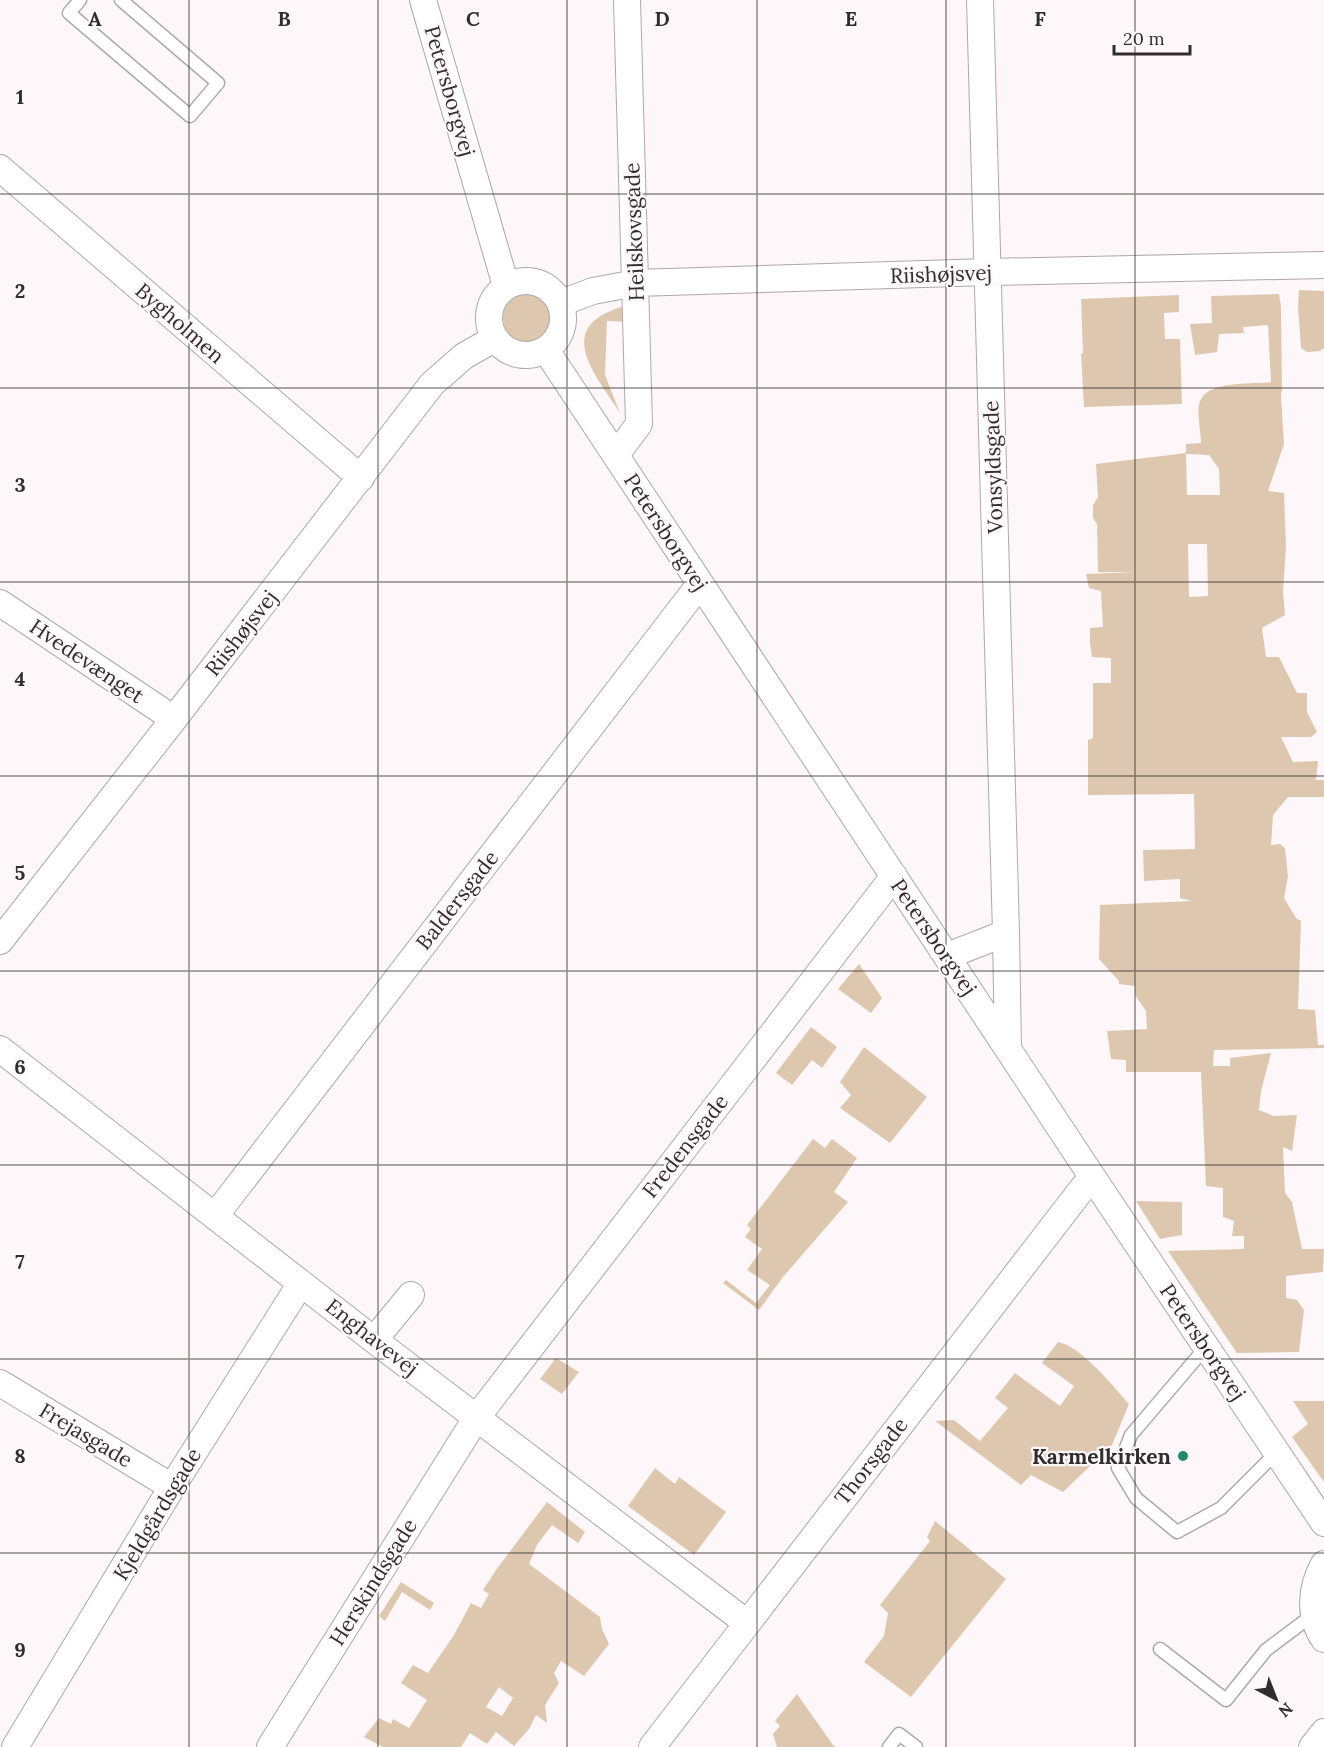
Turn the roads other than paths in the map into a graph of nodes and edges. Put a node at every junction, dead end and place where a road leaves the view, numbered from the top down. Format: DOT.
graph roads {
  1 [pos="80,0"];
  2 [pos="121,0"];
  3 [pos="423,0"];
  4 [pos="627,0"];
  5 [pos="980,0"];
  6 [pos="0,168"];
  7 [pos="1324,265"];
  8 [pos="988,272"];
  9 [pos="636,283"];
  10 [pos="506,286"];
  11 [pos="561,303"];
  12 [pos="494,339"];
  13 [pos="546,350"];
  14 [pos="616,455"];
  15 [pos="361,478"];
  16 [pos="700,584"];
  17 [pos="0,603"];
  18 [pos="174,719"];
  19 [pos="894,876"];
  20 [pos="1006,933"];
  21 [pos="0,941"];
  22 [pos="947,956"];
  23 [pos="0,1049"];
  24 [pos="1008,1049"];
  25 [pos="1093,1179"];
  26 [pos="214,1216"];
  27 [pos="301,1283"];
  28 [pos="411,1294"];
  29 [pos="375,1340"];
  30 [pos="1206,1347"];
  31 [pos="0,1383"];
  32 [pos="477,1417"];
  33 [pos="1277,1452"];
  34 [pos="172,1487"];
  35 [pos="1324,1523"];
  36 [pos="1324,1564"];
  37 [pos="1314,1614"];
  38 [pos="747,1623"];
  39 [pos="1324,1639"];
  40 [pos="1160,1649"];
  41 [pos="1324,1732"];
  42 [pos="15,1747"];
  43 [pos="270,1747"];
  44 [pos="652,1747"];
  45 [pos="889,1747"];
  46 [pos="915,1747"];
  47 [pos="1312,1747"];
  1 -- 2 [label="lane"];
  3 -- 10 [label="street, Petersborgvej"];
  4 -- 9 [label="street, Heilskovsgade"];
  5 -- 8 [label="street, Vonsyldsgade"];
  6 -- 15 [label="street, Bygholmen"];
  7 -- 8 [label="street, Riishøjsvej"];
  8 -- 9 [label="street, Riishøjsvej"];
  8 -- 20 [label="street, Vonsyldsgade"];
  9 -- 11 [label="street, Riishøjsvej"];
  9 -- 14 [label="street, Heilskovsgade"];
  10 -- 11 [label="street"];
  10 -- 12 [label="street"];
  11 -- 13 [label="street"];
  12 -- 13 [label="street"];
  12 -- 15 [label="street, Riishøjsvej"];
  13 -- 14 [label="street, Petersborgvej"];
  14 -- 16 [label="street, Petersborgvej"];
  15 -- 18 [label="street, Riishøjsvej"];
  16 -- 19 [label="street, Petersborgvej"];
  16 -- 26 [label="street, Baldersgade"];
  17 -- 18 [label="street, Hvedevænget"];
  18 -- 21 [label="street, Riishøjsvej"];
  19 -- 22 [label="street, Petersborgvej"];
  19 -- 32 [label="street, Fredensgade"];
  20 -- 22 [label="street"];
  20 -- 24 [label="street, Vonsyldsgade"];
  22 -- 24 [label="street, Petersborgvej"];
  23 -- 26 [label="street, Enghavevej"];
  24 -- 25 [label="street, Petersborgvej"];
  25 -- 30 [label="street, Petersborgvej"];
  25 -- 38 [label="street, Thorsgade"];
  26 -- 27 [label="street, Enghavevej"];
  27 -- 29 [label="street, Enghavevej"];
  27 -- 34 [label="street, Kjeldgårdsgade"];
  28 -- 29 [label="street"];
  29 -- 32 [label="street, Enghavevej"];
  30 -- 33 [label="street, Petersborgvej"];
  30 -- 33 [label="lane"];
  31 -- 34 [label="street, Frejasgade"];
  32 -- 38 [label="street, Enghavevej"];
  32 -- 43 [label="street, Herskindsgade"];
  33 -- 35 [label="street, Petersborgvej"];
  34 -- 42 [label="street, Kjeldgårdsgade"];
  36 -- 37 [label="street"];
  37 -- 39 [label="street"];
  37 -- 40 [label="lane"];
  38 -- 44 [label="street, Thorsgade"];
  41 -- 47 [label="street"];
  45 -- 46 [label="lane"];
}
